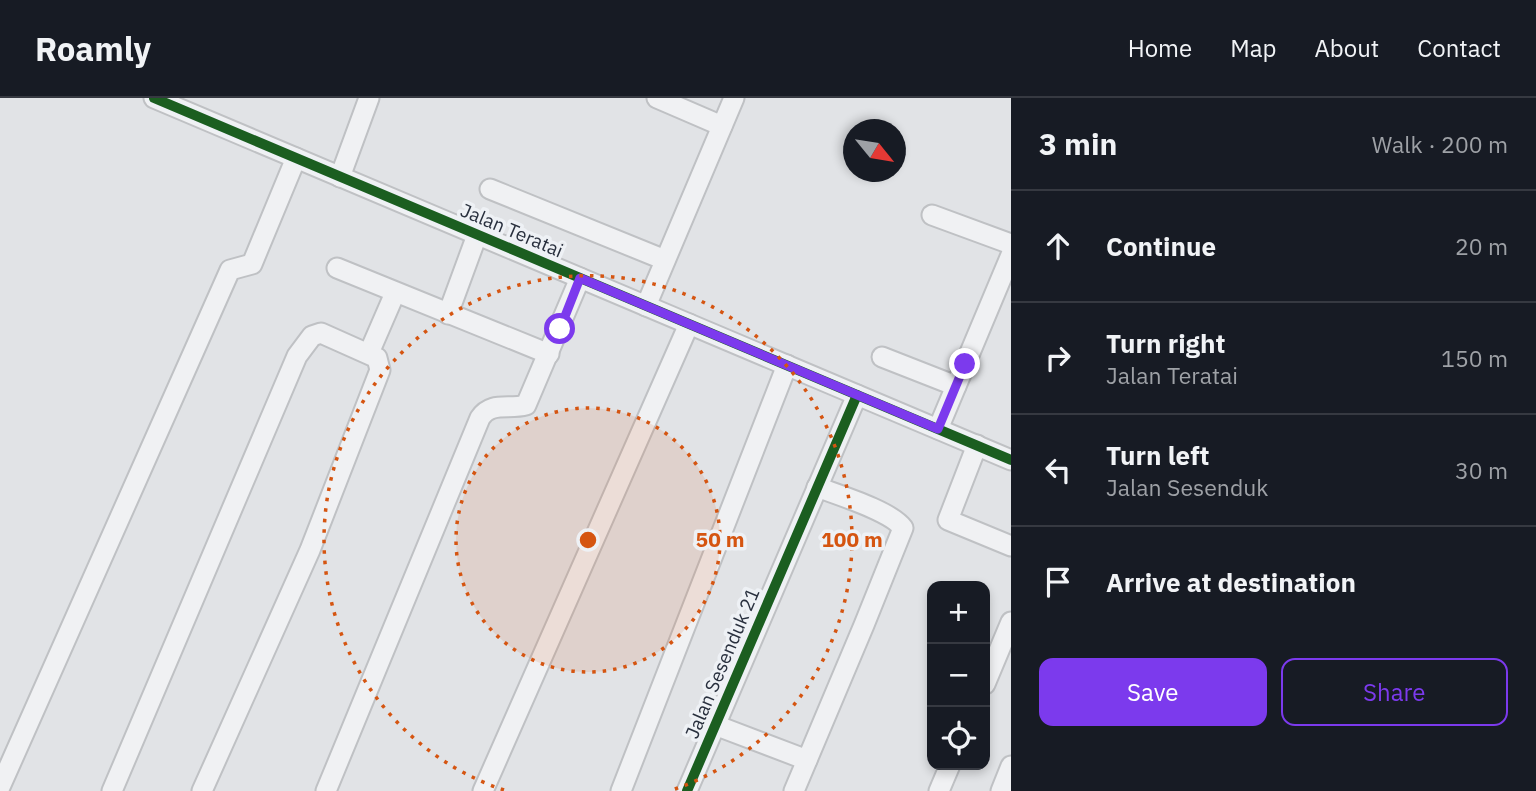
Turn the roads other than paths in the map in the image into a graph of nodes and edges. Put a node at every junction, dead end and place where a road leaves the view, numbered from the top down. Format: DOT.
graph roads {
  1 [pos="154,98"];
  2 [pos="369,98"];
  3 [pos="657,98"];
  4 [pos="734,98"];
  5 [pos="722,126"];
  6 [pos="296,158"];
  7 [pos="340,177"];
  8 [pos="490,189"];
  9 [pos="933,215"];
  10 [pos="477,234"];
  11 [pos="1011,244"];
  12 [pos="1011,255"];
  13 [pos="665,260"];
  14 [pos="337,268"];
  15 [pos="580,278"];
  16 [pos="395,293"];
  17 [pos="646,306"];
  18 [pos="448,314"];
  19 [pos="688,324"];
  20 [pos="369,353"];
  21 [pos="549,354"];
  22 [pos="882,357"];
  23 [pos="787,365"];
  24 [pos="956,386"];
  25 [pos="857,395"];
  26 [pos="938,429"];
  27 [pos="977,445"];
  28 [pos="1011,460"];
  29 [pos="817,487"];
  30 [pos="1011,546"];
  31 [pos="1011,622"];
  32 [pos="990,672"];
  33 [pos="715,725"];
  34 [pos="807,760"];
  35 [pos="1011,766"];
  36 [pos="948,770"];
  37 [pos="0,787"];
  38 [pos="112,791"];
  39 [pos="202,791"];
  40 [pos="326,791"];
  41 [pos="483,791"];
  42 [pos="621,791"];
  43 [pos="687,791"];
  44 [pos="794,791"];
  45 [pos="939,791"];
  46 [pos="1001,791"];
  1 -- 6 [label="street, Jalan Teratai"];
  2 -- 7 [label="street"];
  3 -- 5 [label="street"];
  4 -- 5 [label="street"];
  5 -- 13 [label="street"];
  6 -- 7 [label="street, Jalan Teratai"];
  6 -- 37 [label="street"];
  7 -- 10 [label="street, Jalan Teratai"];
  8 -- 13 [label="street"];
  9 -- 11 [label="street"];
  10 -- 15 [label="street, Jalan Teratai"];
  10 -- 18 [label="street"];
  12 -- 24 [label="street"];
  13 -- 17 [label="street"];
  14 -- 16 [label="street"];
  15 -- 17 [label="street, Jalan Teratai"];
  15 -- 21 [label="street"];
  16 -- 18 [label="street"];
  16 -- 20 [label="street"];
  17 -- 19 [label="street, Jalan Teratai"];
  18 -- 21 [label="street"];
  19 -- 23 [label="street, Jalan Teratai"];
  19 -- 41 [label="street"];
  20 -- 38 [label="street"];
  20 -- 39 [label="street"];
  21 -- 40 [label="street"];
  22 -- 24 [label="street"];
  23 -- 25 [label="street, Jalan Teratai"];
  23 -- 42 [label="street"];
  24 -- 26 [label="street"];
  25 -- 26 [label="street, Jalan Teratai"];
  25 -- 29 [label="street, Jalan Sesenduk 21"];
  26 -- 27 [label="street, Jalan Teratai"];
  27 -- 28 [label="street, Jalan Teratai"];
  27 -- 30 [label="street"];
  29 -- 33 [label="street, Jalan Sesenduk 21"];
  29 -- 34 [label="street"];
  31 -- 32 [label="street"];
  33 -- 34 [label="street"];
  33 -- 43 [label="street, Jalan Sesenduk 21"];
  34 -- 44 [label="street"];
  35 -- 46 [label="street"];
  36 -- 45 [label="street"];
}
